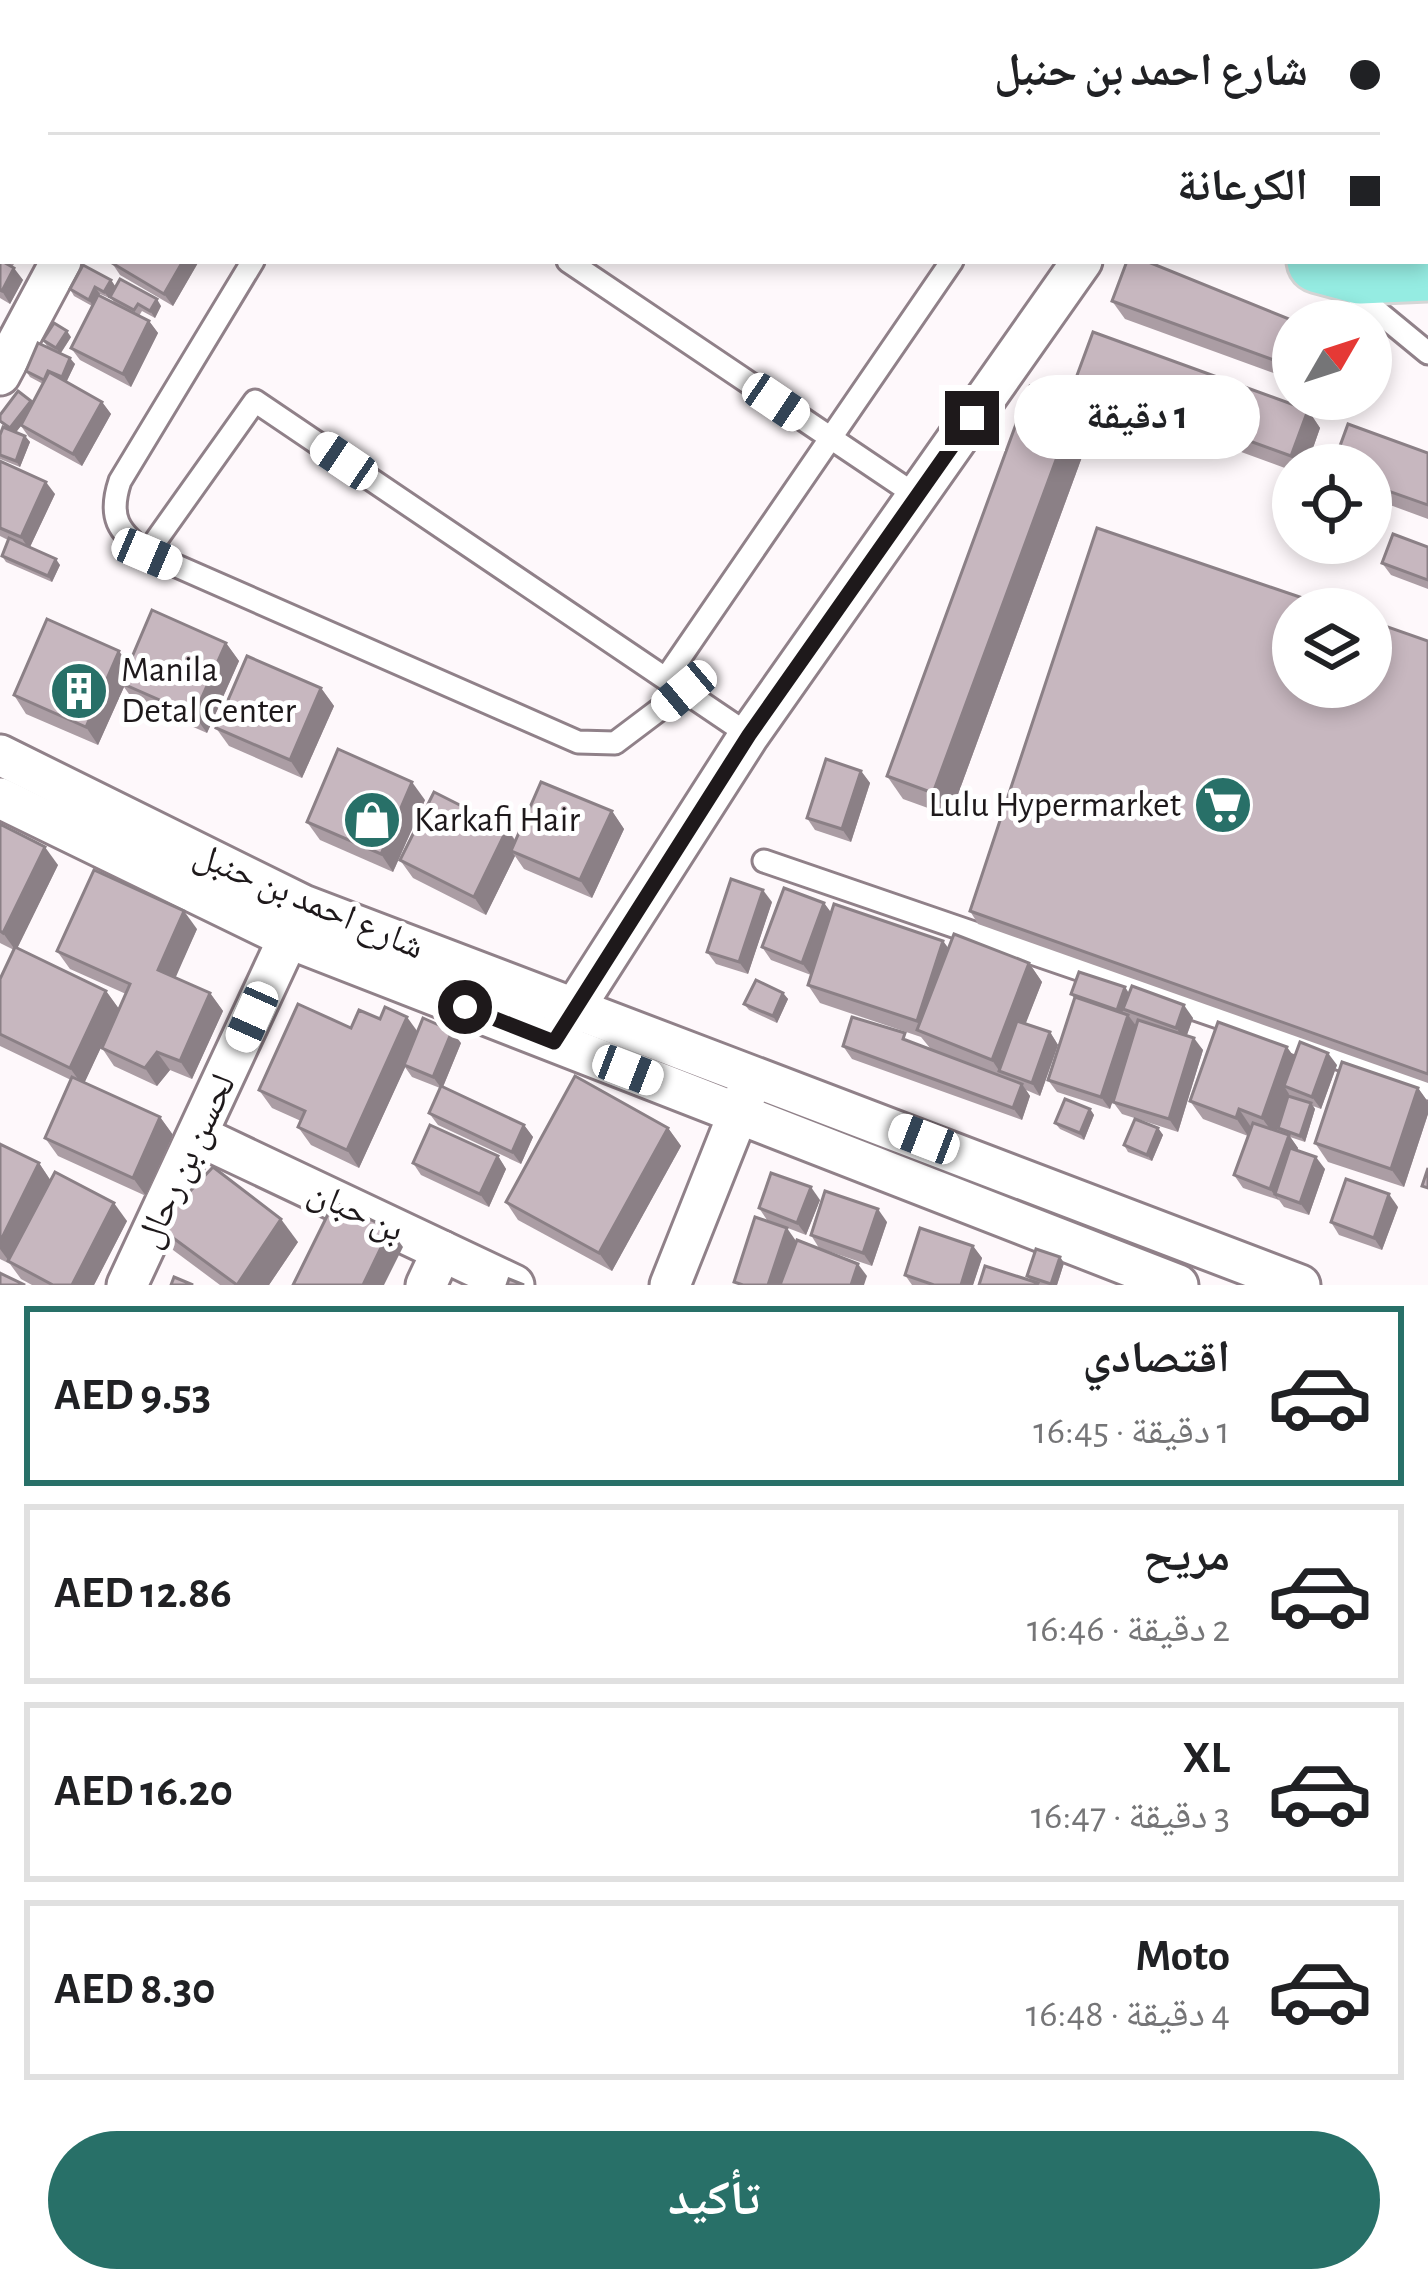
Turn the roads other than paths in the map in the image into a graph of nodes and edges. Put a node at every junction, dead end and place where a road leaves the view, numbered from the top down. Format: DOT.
graph roads {
  1 [pos="59,264"];
  2 [pos="251,264"];
  3 [pos="572,264"];
  4 [pos="950,264"];
  5 [pos="1080,264"];
  6 [pos="1321,264"];
  7 [pos="1329,264"];
  8 [pos="1426,266"];
  9 [pos="1428,353"];
  10 [pos="0,376"];
  11 [pos="831,438"];
  12 [pos="917,496"];
  13 [pos="147,554"];
  14 [pos="675,685"];
  15 [pos="749,735"];
  16 [pos="0,755"];
  17 [pos="0,798"];
  18 [pos="764,860"];
  19 [pos="296,921"];
  20 [pos="564,1025"];
  21 [pos="754,1072"];
  22 [pos="1428,1089"];
  23 [pos="740,1112"];
  24 [pos="870,1118"];
  25 [pos="199,1136"];
  26 [pos="858,1158"];
  27 [pos="434,1268"];
  28 [pos="1170,1283"];
  29 [pos="127,1285"];
  30 [pos="514,1285"];
  31 [pos="670,1285"];
  32 [pos="1300,1285"];
  1 -- 10 [label="street"];
  2 -- 13 [label="lane"];
  3 -- 11 [label="lane"];
  4 -- 11 [label="lane"];
  5 -- 12 [label="street"];
  6 -- 9 [label="lane"];
  7 -- 8 [label="main road"];
  11 -- 12 [label="lane"];
  11 -- 14 [label="lane"];
  12 -- 15 [label="street"];
  13 -- 14 [label="lane"];
  13 -- 14 [label="lane"];
  14 -- 15 [label="lane"];
  15 -- 20 [label="street"];
  16 -- 19 [label="street, شارع احمد بن حنبل"];
  17 -- 19 [label="street, شارع احمد بن حنبل"];
  18 -- 22 [label="lane"];
  19 -- 20 [label="street, شارع احمد بن حنبل"];
  19 -- 25 [label="street, لحسن بن رحال"];
  20 -- 21 [label="street, شارع احمد بن حنبل"];
  20 -- 23 [label="street, شارع احمد بن حنبل"];
  21 -- 23 [label="street"];
  21 -- 24 [label="street, شارع احمد بن حنبل"];
  23 -- 26 [label="street, شارع احمد بن حنبل"];
  23 -- 31 [label="street"];
  24 -- 26 [label="street"];
  24 -- 32 [label="street, شارع احمد بن حنبل"];
  25 -- 27 [label="street, بن حبان"];
  25 -- 29 [label="street, لحسن بن رحال"];
  26 -- 28 [label="street, شارع احمد بن حنبل"];
  27 -- 30 [label="street, بن حبان"];
}
